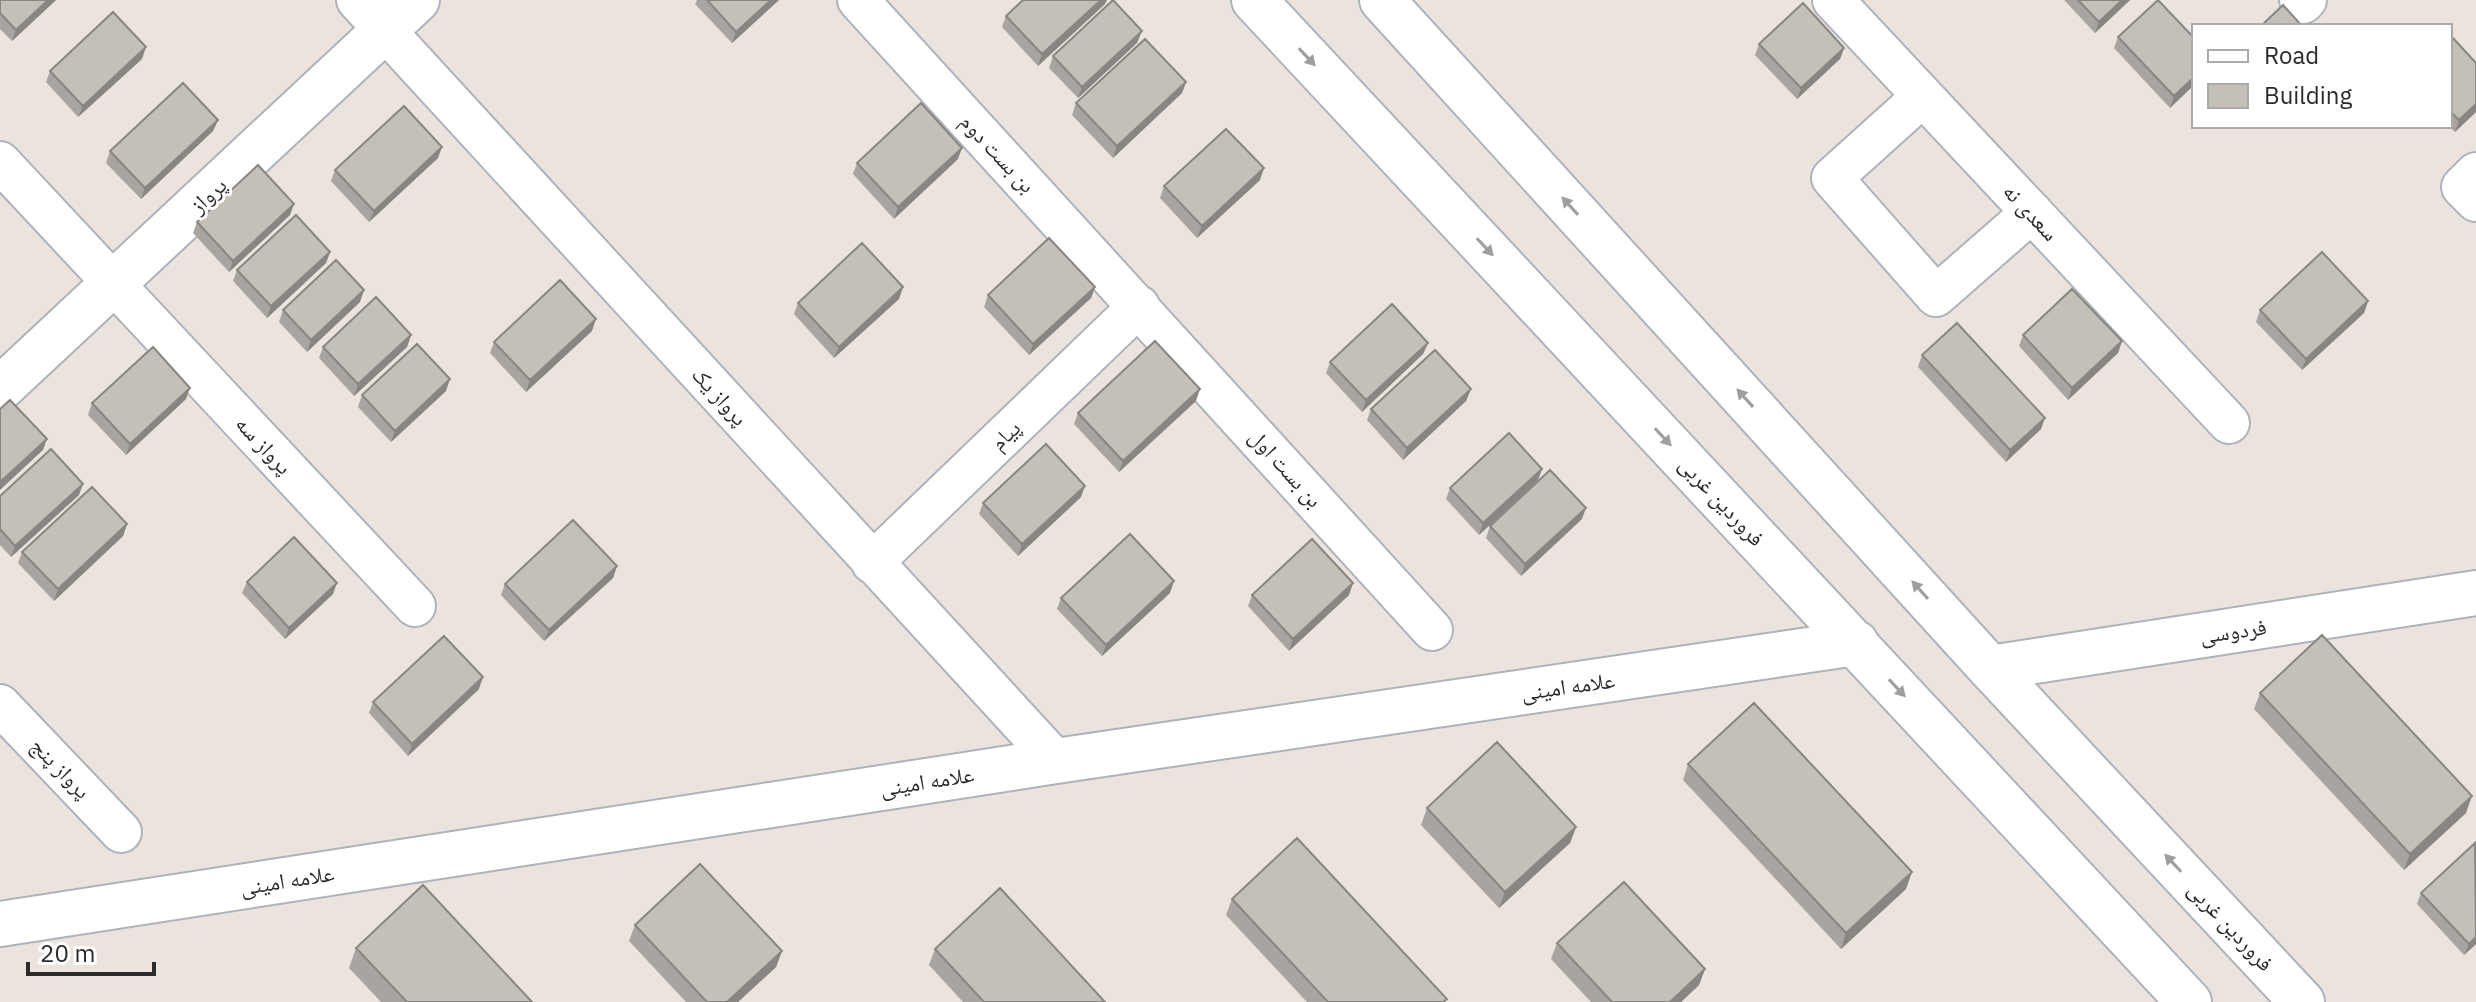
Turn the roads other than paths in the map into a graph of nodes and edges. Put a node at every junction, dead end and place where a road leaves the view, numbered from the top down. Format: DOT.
graph roads {
  1 [pos="417,0"];
  2 [pos="858,0"];
  3 [pos="1254,0"];
  4 [pos="1382,0"];
  5 [pos="1833,0"];
  6 [pos="371,15"];
  7 [pos="1923,96"];
  8 [pos="0,162"];
  9 [pos="2476,173"];
  10 [pos="2476,201"];
  11 [pos="2032,212"];
  12 [pos="113,284"];
  13 [pos="1139,306"];
  14 [pos="0,389"];
  15 [pos="2229,423"];
  16 [pos="872,563"];
  17 [pos="2476,593"];
  18 [pos="415,606"];
  19 [pos="1432,630"];
  20 [pos="1856,643"];
  21 [pos="1990,668"];
  22 [pos="0,705"];
  23 [pos="1056,761"];
  24 [pos="121,832"];
  25 [pos="0,924"];
  26 [pos="2189,1002"];
  27 [pos="2302,1002"];
  1 -- 6 [label="street, پرواز"];
  2 -- 13 [label="street, بن بست دوم"];
  3 -- 20 [label="street, فروردین غربی, one-way"];
  21 -- 4 [label="street, فروردین غربی, one-way"];
  5 -- 7 [label="street, سعدی نه"];
  6 -- 12 [label="street, پرواز"];
  6 -- 16 [label="street, پرواز یک"];
  7 -- 11 [label="street, سعدی نه"];
  7 -- 11 [label="street"];
  8 -- 12 [label="street, پرواز سه"];
  9 -- 10 [label="street"];
  11 -- 15 [label="street, سعدی نه"];
  12 -- 14 [label="street, پرواز"];
  12 -- 18 [label="street, پرواز سه"];
  13 -- 16 [label="street, پیام"];
  13 -- 19 [label="street, بن بست اول"];
  16 -- 23 [label="street, پرواز یک"];
  17 -- 21 [label="street, فردوسی"];
  20 -- 23 [label="street, علامه امینی"];
  20 -- 26 [label="street, فروردین غربی, one-way"];
  27 -- 21 [label="street, فروردین غربی, one-way"];
  22 -- 24 [label="street, پرواز پنج"];
  23 -- 25 [label="street, علامه امینی"];
}
